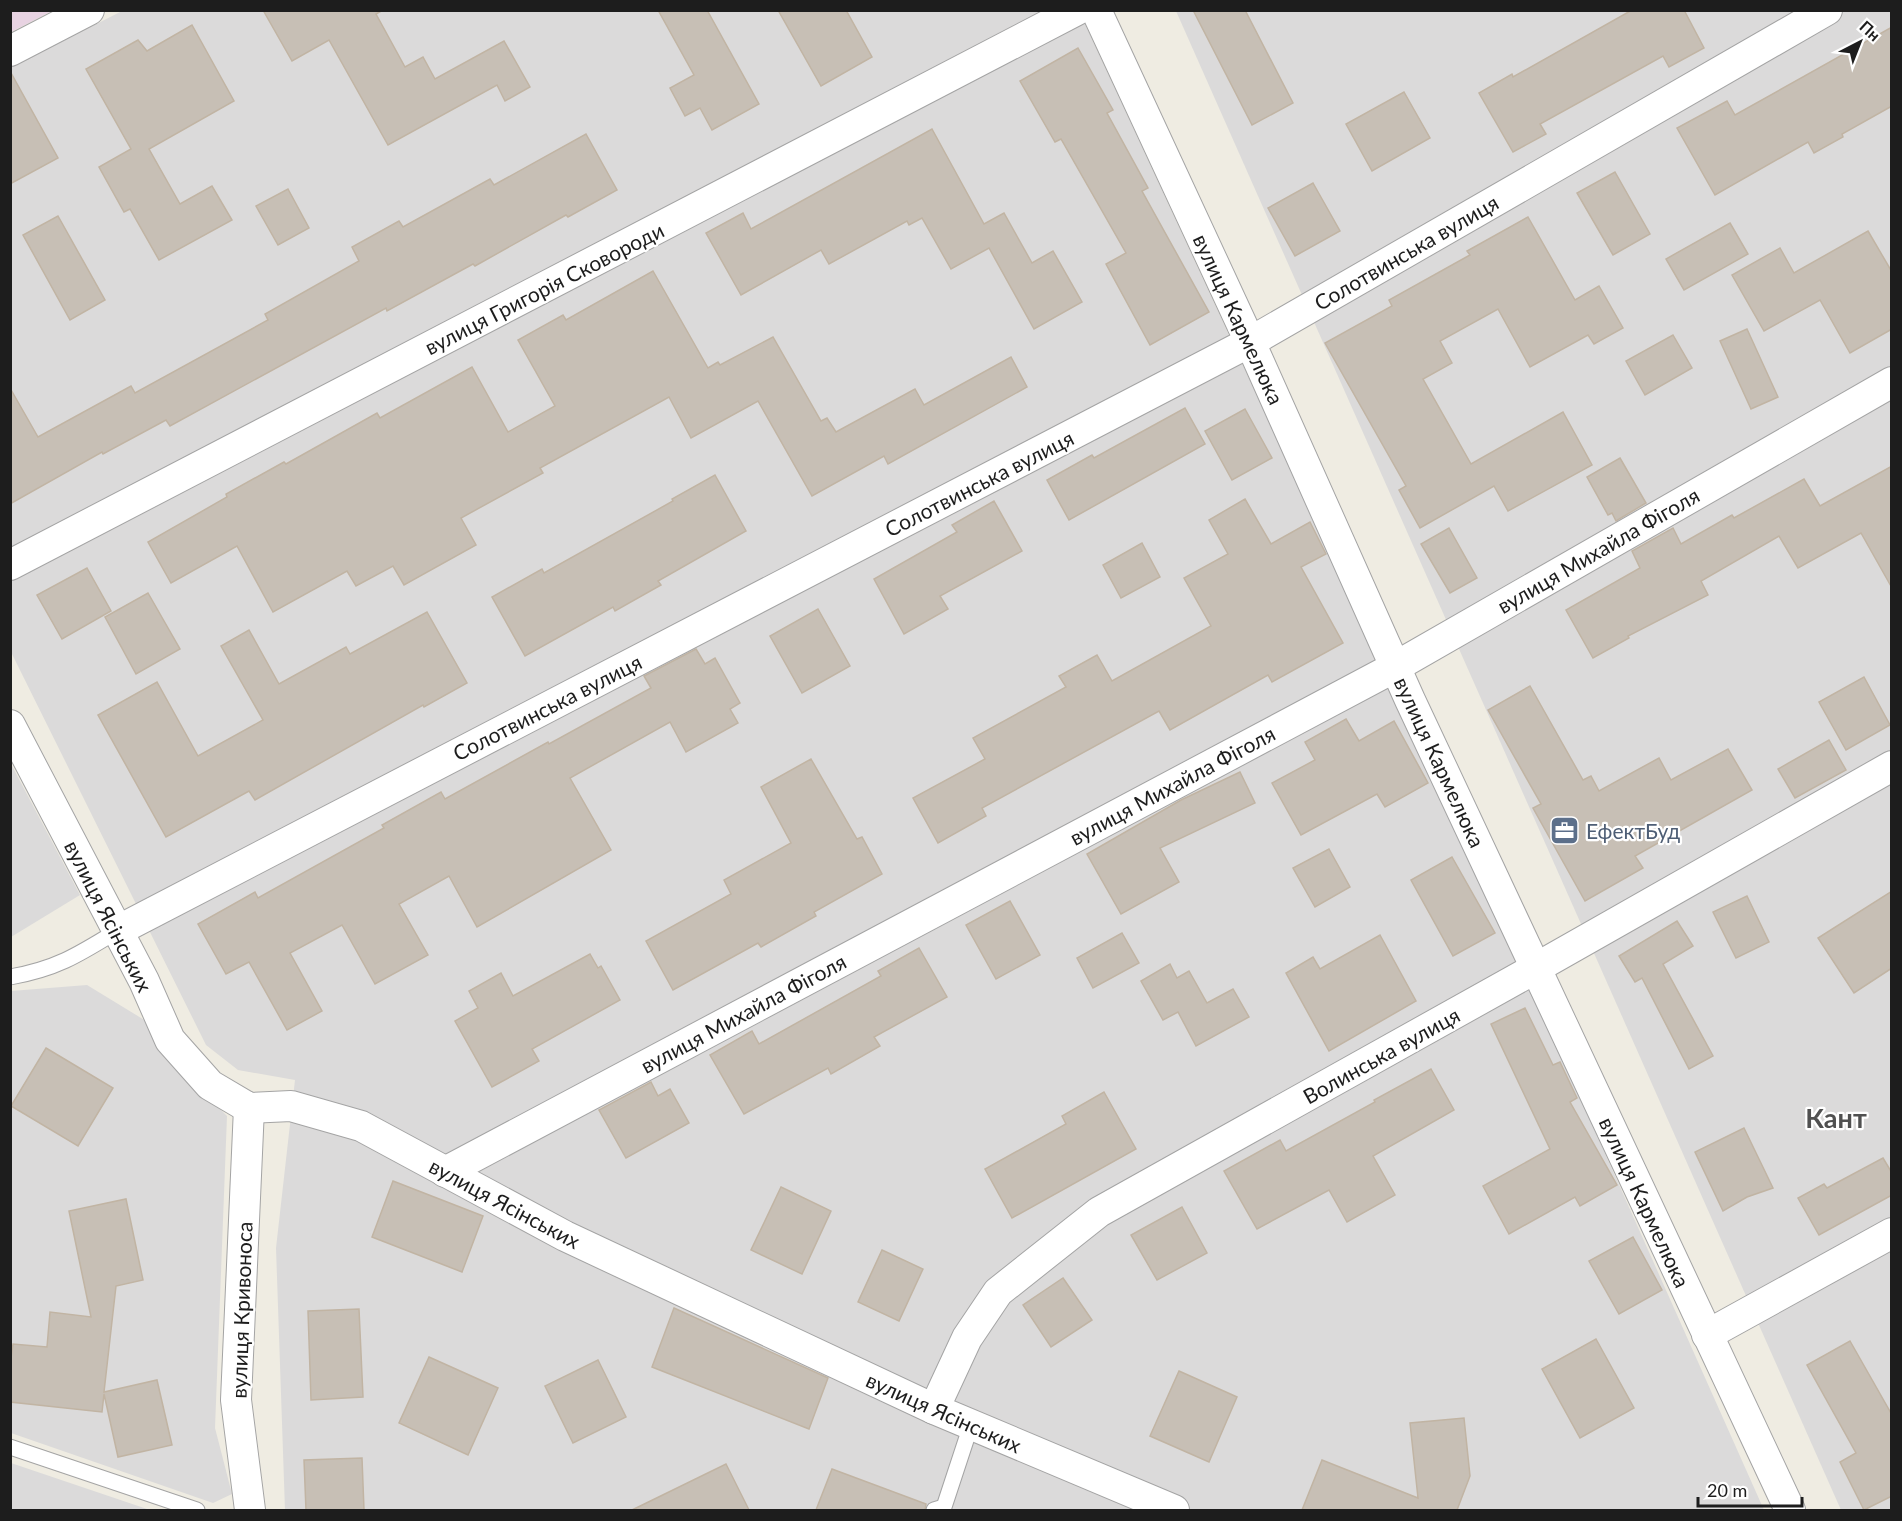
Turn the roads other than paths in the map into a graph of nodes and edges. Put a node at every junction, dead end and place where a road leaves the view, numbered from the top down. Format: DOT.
graph roads {
  1 [pos="89,10"];
  2 [pos="1077,10"];
  3 [pos="1096,10"];
  4 [pos="1827,10"];
  5 [pos="10,51"];
  6 [pos="1250,342"];
  7 [pos="1892,382"];
  8 [pos="10,565"];
  9 [pos="1395,667"];
  10 [pos="10,725"];
  11 [pos="1892,766"];
  12 [pos="117,931"];
  13 [pos="1536,969"];
  14 [pos="10,977"];
  15 [pos="249,1108"];
  16 [pos="445,1172"];
  17 [pos="1892,1233"];
  18 [pos="1707,1335"];
  19 [pos="934,1409"];
  20 [pos="971,1425"];
  21 [pos="10,1447"];
  22 [pos="197,1510"];
  23 [pos="250,1510"];
  24 [pos="934,1510"];
  25 [pos="1174,1510"];
  26 [pos="1790,1510"];
  1 -- 5 [label="street"];
  2 -- 8 [label="street, вулиця Григорія Сковороди"];
  3 -- 6 [label="street, вулиця Кармелюка"];
  4 -- 6 [label="street, Солотвинська вулиця"];
  6 -- 9 [label="street, вулиця Кармелюка"];
  6 -- 12 [label="street, Солотвинська вулиця"];
  7 -- 9 [label="street, вулиця Михайла Фіголя"];
  9 -- 13 [label="street, вулиця Кармелюка"];
  9 -- 16 [label="street, вулиця Михайла Фіголя"];
  10 -- 12 [label="street, вулиця Ясінських"];
  11 -- 13 [label="street, Волинська вулиця"];
  12 -- 14 [label="lane"];
  12 -- 15 [label="street, вулиця Ясінських"];
  13 -- 18 [label="street, вулиця Кармелюка"];
  13 -- 19 [label="street, Волинська вулиця"];
  15 -- 16 [label="street, вулиця Ясінських"];
  15 -- 23 [label="street, вулиця Кривоноса"];
  16 -- 19 [label="street, вулиця Ясінських"];
  17 -- 18 [label="street"];
  18 -- 26 [label="street, вулиця Кармелюка"];
  19 -- 20 [label="street, вулиця Ясінських"];
  20 -- 24 [label="lane"];
  20 -- 25 [label="street, вулиця Ясінських"];
  21 -- 22 [label="lane"];
}
